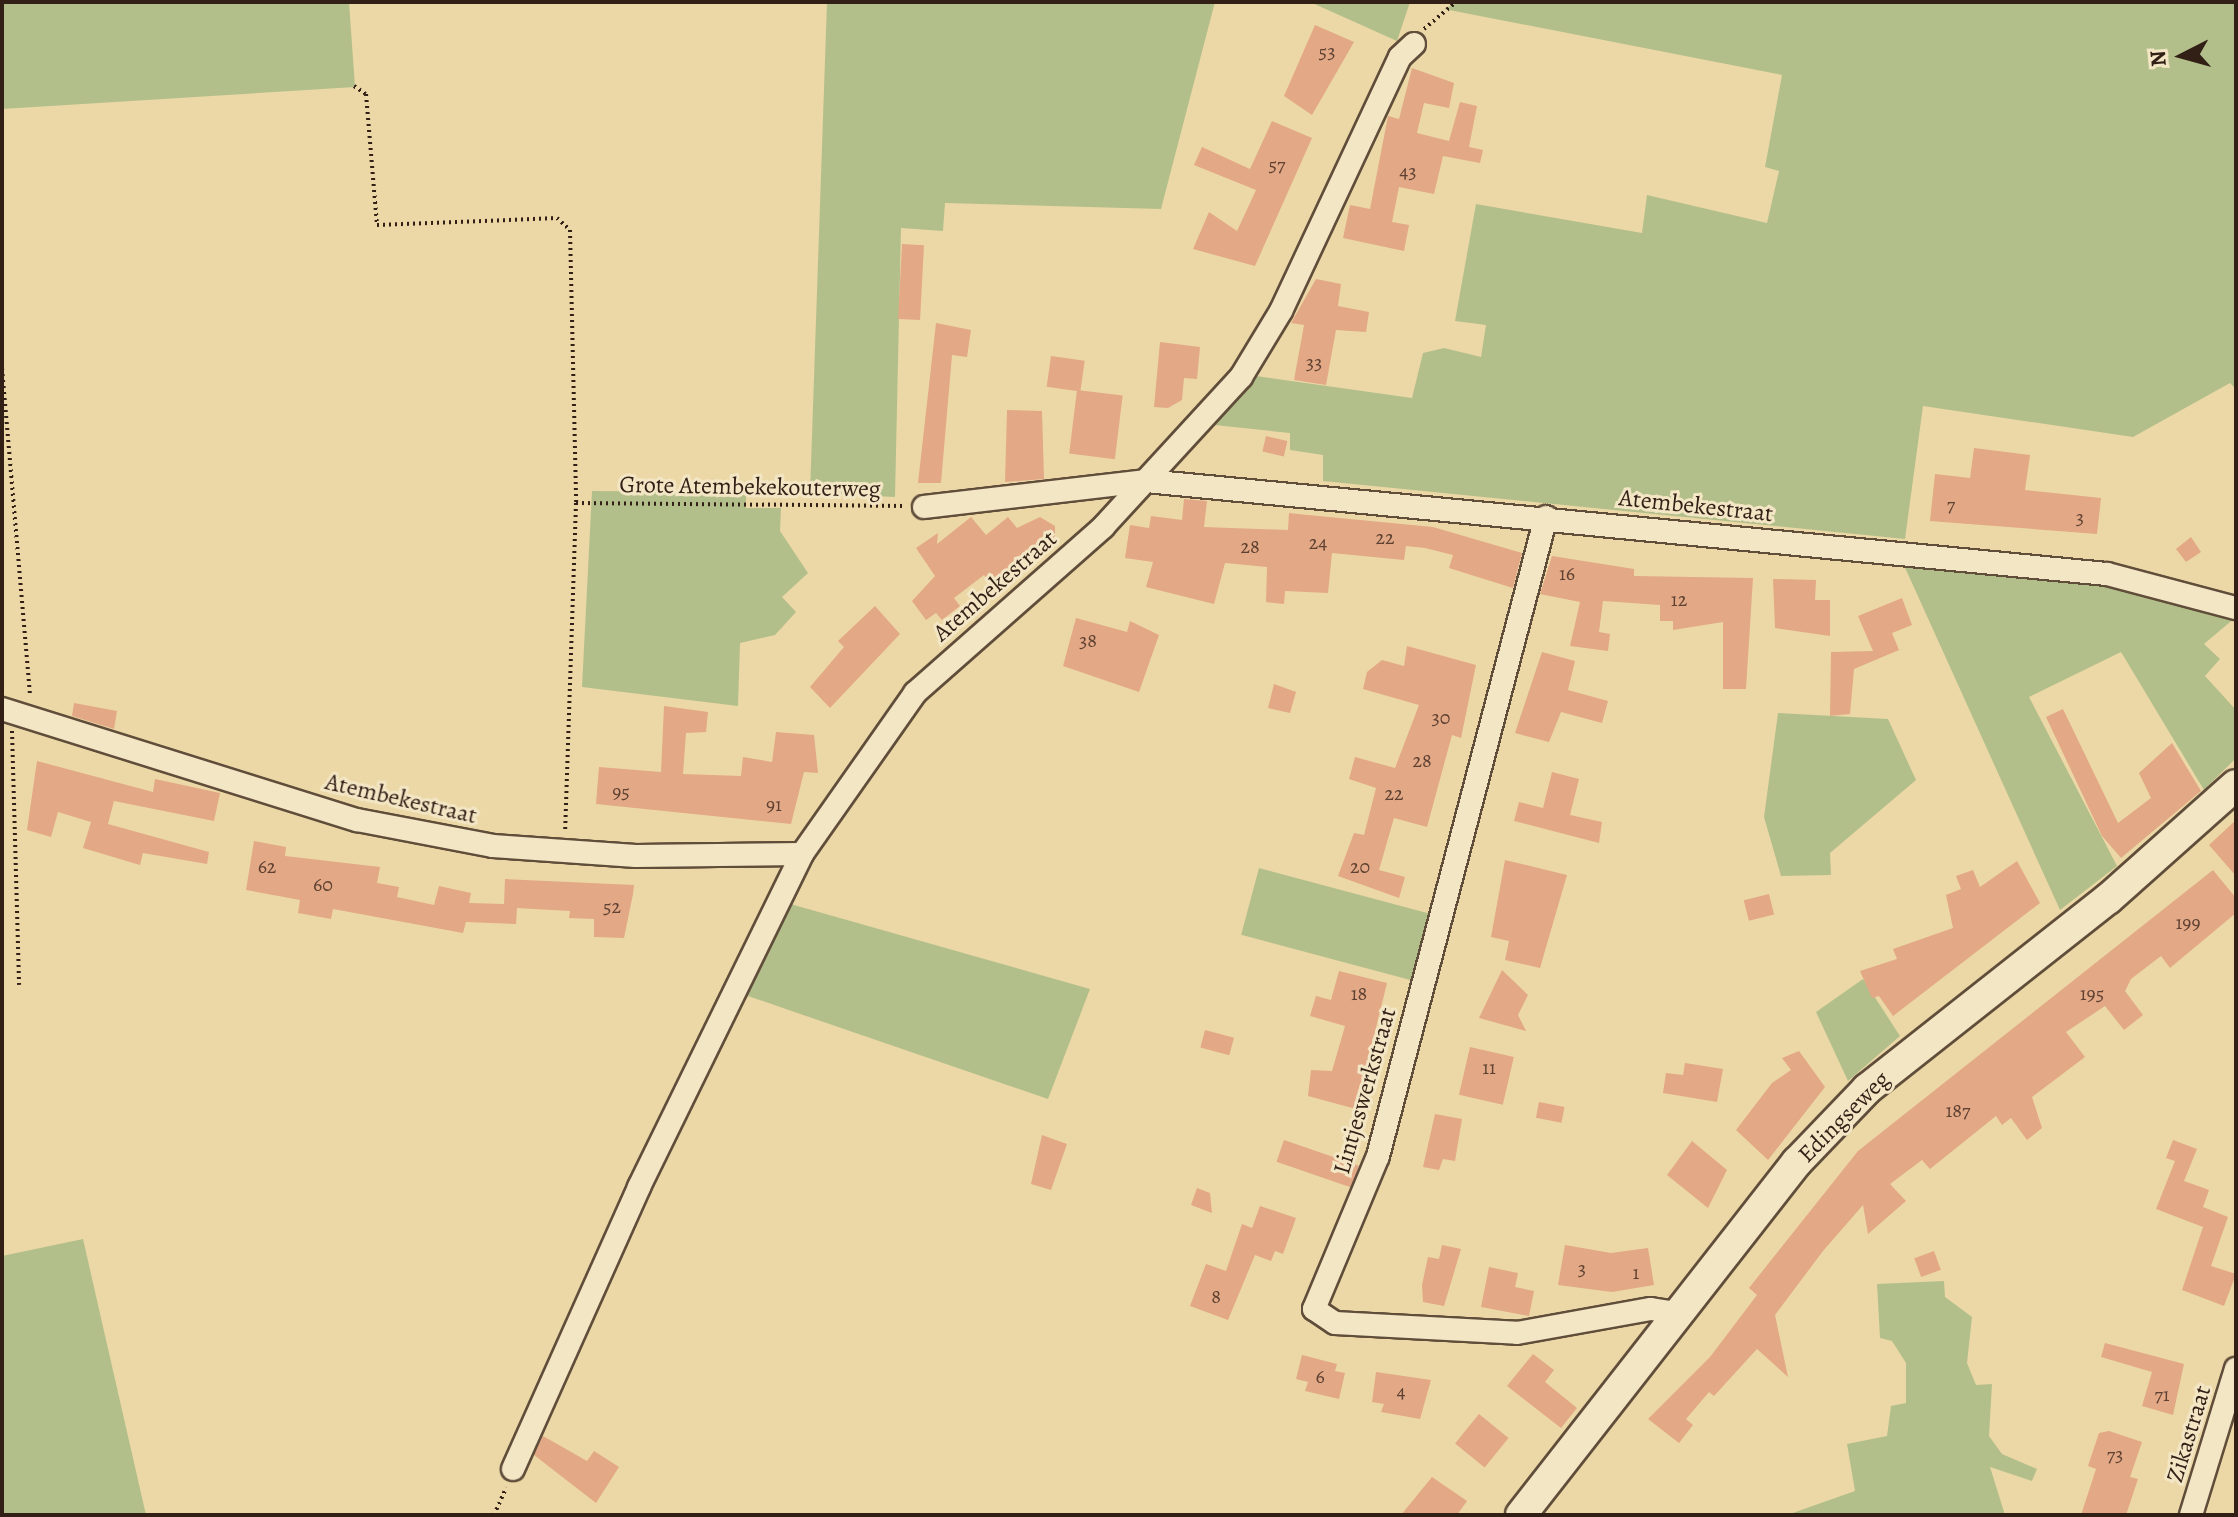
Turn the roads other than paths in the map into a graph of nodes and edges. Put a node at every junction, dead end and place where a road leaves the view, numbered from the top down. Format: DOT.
graph roads {
  1 [pos="1414,44"];
  2 [pos="1146,481"];
  3 [pos="924,507"];
  4 [pos="1546,517"];
  5 [pos="2236,608"];
  6 [pos="15,713"];
  7 [pos="2236,785"];
  8 [pos="802,854"];
  9 [pos="1682,1314"];
  10 [pos="2236,1369"];
  11 [pos="513,1469"];
  12 [pos="1521,1515"];
  13 [pos="2191,1515"];
  1 -- 2 [label="street, Atembekestraat"];
  2 -- 3 [label="street, Atembekestraat"];
  2 -- 4 [label="street, Atembekestraat"];
  2 -- 8 [label="street, Atembekestraat"];
  4 -- 5 [label="street, Atembekestraat"];
  4 -- 9 [label="street, Lintjeswerkstraat"];
  6 -- 8 [label="street, Atembekestraat"];
  7 -- 9 [label="main road, Edingseweg"];
  8 -- 11 [label="street, Atembekestraat"];
  9 -- 12 [label="main road, Edingseweg"];
  10 -- 13 [label="street, Zikastraat"];
}
